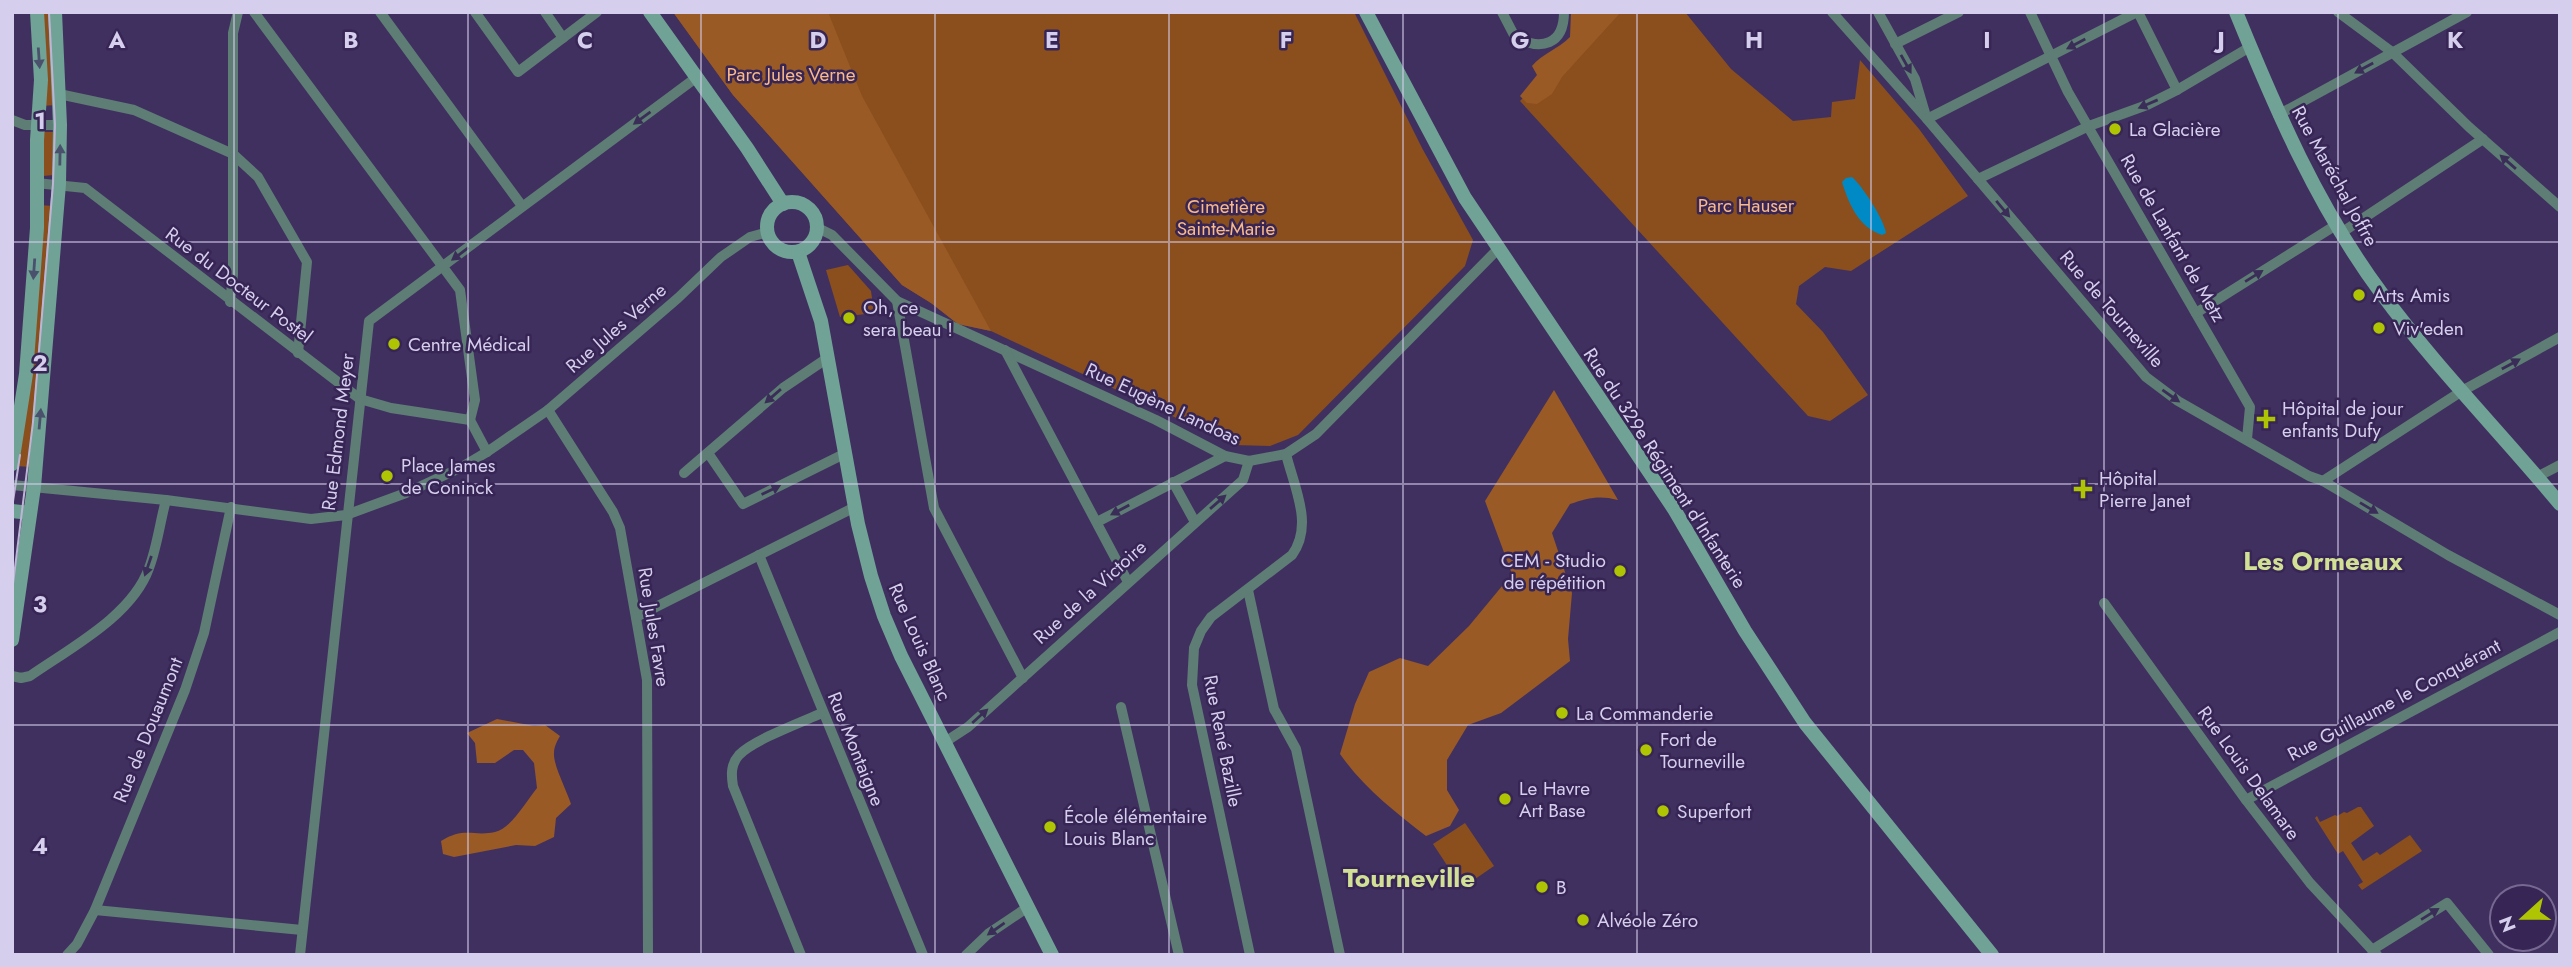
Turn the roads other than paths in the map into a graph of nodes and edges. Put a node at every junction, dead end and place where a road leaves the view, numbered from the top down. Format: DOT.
graph roads {
  1 [pos="37,12"];
  2 [pos="55,12"];
  3 [pos="238,12"];
  4 [pos="254,12"];
  5 [pos="380,12"];
  6 [pos="475,12"];
  7 [pos="545,12"];
  8 [pos="597,12"];
  9 [pos="650,12"];
  10 [pos="1366,12"];
  11 [pos="1502,12"];
  12 [pos="1564,12"];
  13 [pos="1832,12"];
  14 [pos="1878,12"];
  15 [pos="1959,12"];
  16 [pos="2030,12"];
  17 [pos="2137,12"];
  18 [pos="2236,12"];
  19 [pos="2338,12"];
  20 [pos="2467,12"];
  21 [pos="563,38"];
  22 [pos="1895,44"];
  23 [pos="2250,47"];
  24 [pos="2392,52"];
  25 [pos="2052,57"];
  26 [pos="697,77"];
  27 [pos="2177,90"];
  28 [pos="59,94"];
  29 [pos="2278,115"];
  30 [pos="1927,119"];
  31 [pos="12,120"];
  32 [pos="38,125"];
  33 [pos="60,125"];
  34 [pos="2089,126"];
  35 [pos="2483,139"];
  36 [pos="233,154"];
  37 [pos="1978,179"];
  38 [pos="36,183"];
  39 [pos="59,184"];
  40 [pos="783,204"];
  41 [pos="522,206"];
  42 [pos="2560,207"];
  43 [pos="818,228"];
  44 [pos="2338,229"];
  45 [pos="768,232"];
  46 [pos="1498,249"];
  47 [pos="798,252"];
  48 [pos="442,267"];
  49 [pos="897,301"];
  50 [pos="230,302"];
  51 [pos="2196,313"];
  52 [pos="2560,338"];
  53 [pos="1005,350"];
  54 [pos="298,353"];
  55 [pos="829,357"];
  56 [pos="2462,391"];
  57 [pos="360,398"];
  58 [pos="548,410"];
  59 [pos="470,420"];
  60 [pos="2247,439"];
  61 [pos="487,452"];
  62 [pos="708,453"];
  63 [pos="846,453"];
  64 [pos="1286,454"];
  65 [pos="1225,456"];
  66 [pos="1249,461"];
  67 [pos="12,464"];
  68 [pos="2560,465"];
  69 [pos="684,473"];
  70 [pos="2537,477"];
  71 [pos="2323,481"];
  72 [pos="1173,482"];
  73 [pos="12,485"];
  74 [pos="34,487"];
  75 [pos="166,500"];
  76 [pos="2560,504"];
  77 [pos="231,507"];
  78 [pos="855,507"];
  79 [pos="12,511"];
  80 [pos="30,513"];
  81 [pos="346,515"];
  82 [pos="1097,522"];
  83 [pos="1195,522"];
  84 [pos="759,555"];
  85 [pos="1128,582"];
  86 [pos="1248,590"];
  87 [pos="2104,603"];
  88 [pos="2560,615"];
  89 [pos="636,617"];
  90 [pos="2560,632"];
  91 [pos="12,640"];
  92 [pos="12,676"];
  93 [pos="1023,678"];
  94 [pos="1121,707"];
  95 [pos="822,713"];
  96 [pos="946,743"];
  97 [pos="2246,800"];
  98 [pos="1028,907"];
  99 [pos="94,910"];
  100 [pos="302,930"];
  101 [pos="2374,952"];
  102 [pos="67,955"];
  103 [pos="300,955"];
  104 [pos="648,955"];
  105 [pos="801,955"];
  106 [pos="923,955"];
  107 [pos="966,955"];
  108 [pos="1052,955"];
  109 [pos="1179,955"];
  110 [pos="1250,955"];
  111 [pos="1340,955"];
  112 [pos="1992,955"];
  113 [pos="2489,955"];
  1 -- 32 [label="street, one-way"];
  2 -- 28 [label="street"];
  3 -- 36 [label="street"];
  4 -- 48 [label="street"];
  5 -- 41 [label="street"];
  6 -- 21 [label="street"];
  7 -- 21 [label="street"];
  8 -- 21 [label="street"];
  9 -- 26 [label="street"];
  10 -- 46 [label="street, Rue du 329e Régiment d'Infanterie"];
  11 -- 12 [label="street"];
  13 -- 30 [label="street"];
  14 -- 22 [label="street, Rue de Tourneville"];
  15 -- 22 [label="street"];
  16 -- 25 [label="street, Rue de Lanfant de Metz"];
  17 -- 25 [label="street, one-way"];
  17 -- 27 [label="street"];
  18 -- 23 [label="street, Rue Maréchal Joffre"];
  19 -- 24 [label="street"];
  20 -- 24 [label="street"];
  22 -- 30 [label="street, Rue de Tourneville, one-way"];
  23 -- 27 [label="street"];
  23 -- 29 [label="street, Rue Maréchal Joffre"];
  24 -- 29 [label="street, one-way"];
  24 -- 35 [label="street"];
  25 -- 30 [label="street"];
  25 -- 34 [label="street, Rue de Lanfant de Metz"];
  26 -- 40 [label="street"];
  26 -- 41 [label="street, Rue Edmond Meyer, one-way"];
  27 -- 34 [label="street, one-way"];
  28 -- 33 [label="street"];
  28 -- 36 [label="street"];
  29 -- 44 [label="street, Rue Maréchal Joffre"];
  30 -- 37 [label="street, Rue de Tourneville"];
  31 -- 32 [label="street"];
  32 -- 33 [label="street"];
  32 -- 38 [label="street"];
  39 -- 33 [label="street, one-way"];
  34 -- 37 [label="street"];
  34 -- 51 [label="street, Rue de Lanfant de Metz"];
  42 -- 35 [label="street, one-way"];
  35 -- 44 [label="street"];
  36 -- 50 [label="street"];
  36 -- 54 [label="street"];
  37 -- 60 [label="street, Rue de Tourneville, one-way"];
  38 -- 39 [label="street, Rue du Docteur Postel"];
  38 -- 67 [label="street, one-way"];
  39 -- 50 [label="street, Rue du Docteur Postel"];
  74 -- 39 [label="street, one-way"];
  40 -- 43 [label="street"];
  40 -- 45 [label="street"];
  41 -- 48 [label="street, Rue Edmond Meyer, one-way"];
  43 -- 47 [label="street"];
  43 -- 49 [label="street, Rue Eugène Landoas"];
  51 -- 44 [label="street, one-way"];
  44 -- 56 [label="street, Rue Maréchal Joffre"];
  45 -- 47 [label="street"];
  45 -- 58 [label="street, Rue Jules Verne"];
  46 -- 64 [label="street, Rue Eugène Landoas"];
  46 -- 112 [label="street, Rue du 329e Régiment d'Infanterie"];
  47 -- 55 [label="street, Rue Louis Blanc"];
  48 -- 57 [label="street, Rue Edmond Meyer"];
  48 -- 59 [label="street"];
  49 -- 53 [label="street, Rue Eugène Landoas"];
  49 -- 93 [label="street"];
  50 -- 54 [label="street, Rue du Docteur Postel"];
  51 -- 60 [label="street, Rue de Lanfant de Metz"];
  56 -- 52 [label="street, one-way"];
  53 -- 65 [label="street, Rue Eugène Landoas"];
  53 -- 82 [label="street"];
  54 -- 57 [label="street, Rue du Docteur Postel"];
  55 -- 62 [label="street, one-way"];
  55 -- 63 [label="street, Rue Louis Blanc"];
  56 -- 70 [label="street, Rue Maréchal Joffre"];
  56 -- 71 [label="street"];
  57 -- 59 [label="street, Rue du Docteur Postel"];
  57 -- 81 [label="street, Rue Edmond Meyer"];
  58 -- 61 [label="street, Rue Jules Verne"];
  58 -- 89 [label="street, Rue Jules Favre"];
  59 -- 61 [label="street"];
  60 -- 71 [label="street, Rue de Tourneville"];
  61 -- 81 [label="street"];
  62 -- 63 [label="street, one-way"];
  62 -- 69 [label="street"];
  63 -- 78 [label="street, Rue Louis Blanc"];
  64 -- 66 [label="street, Rue Eugène Landoas"];
  64 -- 86 [label="street, Rue René Bazille"];
  65 -- 66 [label="street, Rue Eugène Landoas"];
  65 -- 72 [label="street"];
  83 -- 66 [label="street, Rue de la Victoire, one-way"];
  68 -- 70 [label="street"];
  70 -- 76 [label="street, Rue Maréchal Joffre"];
  71 -- 88 [label="street, Rue de Tourneville, one-way"];
  72 -- 82 [label="street, one-way"];
  72 -- 83 [label="street"];
  73 -- 74 [label="street"];
  74 -- 75 [label="street"];
  74 -- 80 [label="street"];
  75 -- 77 [label="street"];
  75 -- 92 [label="street, one-way"];
  77 -- 81 [label="street"];
  77 -- 99 [label="street, Rue de Douaumont"];
  78 -- 84 [label="street"];
  78 -- 96 [label="street, Rue Louis Blanc"];
  79 -- 80 [label="street"];
  80 -- 91 [label="street"];
  81 -- 100 [label="street, Rue Edmond Meyer"];
  82 -- 85 [label="street"];
  83 -- 85 [label="street, Rue de la Victoire"];
  84 -- 89 [label="street"];
  84 -- 95 [label="street, Rue Montaigne"];
  85 -- 93 [label="street, Rue de la Victoire"];
  86 -- 110 [label="street, Rue René Bazille"];
  86 -- 111 [label="street"];
  87 -- 97 [label="street, Rue Louis Delamare"];
  89 -- 104 [label="street, Rue Jules Favre"];
  90 -- 97 [label="street, Rue Guillaume le Conquérant"];
  96 -- 93 [label="street, Rue de la Victoire, one-way"];
  94 -- 109 [label="street"];
  95 -- 105 [label="street"];
  95 -- 106 [label="street, Rue Montaigne"];
  96 -- 98 [label="street, Rue Louis Blanc"];
  97 -- 101 [label="street, Rue Louis Delamare"];
  98 -- 107 [label="street, one-way"];
  98 -- 108 [label="street, Rue Louis Blanc"];
  99 -- 100 [label="street"];
  99 -- 102 [label="street, Rue de Douaumont"];
  100 -- 103 [label="street, Rue Edmond Meyer"];
  101 -- 113 [label="street, one-way"];
}
